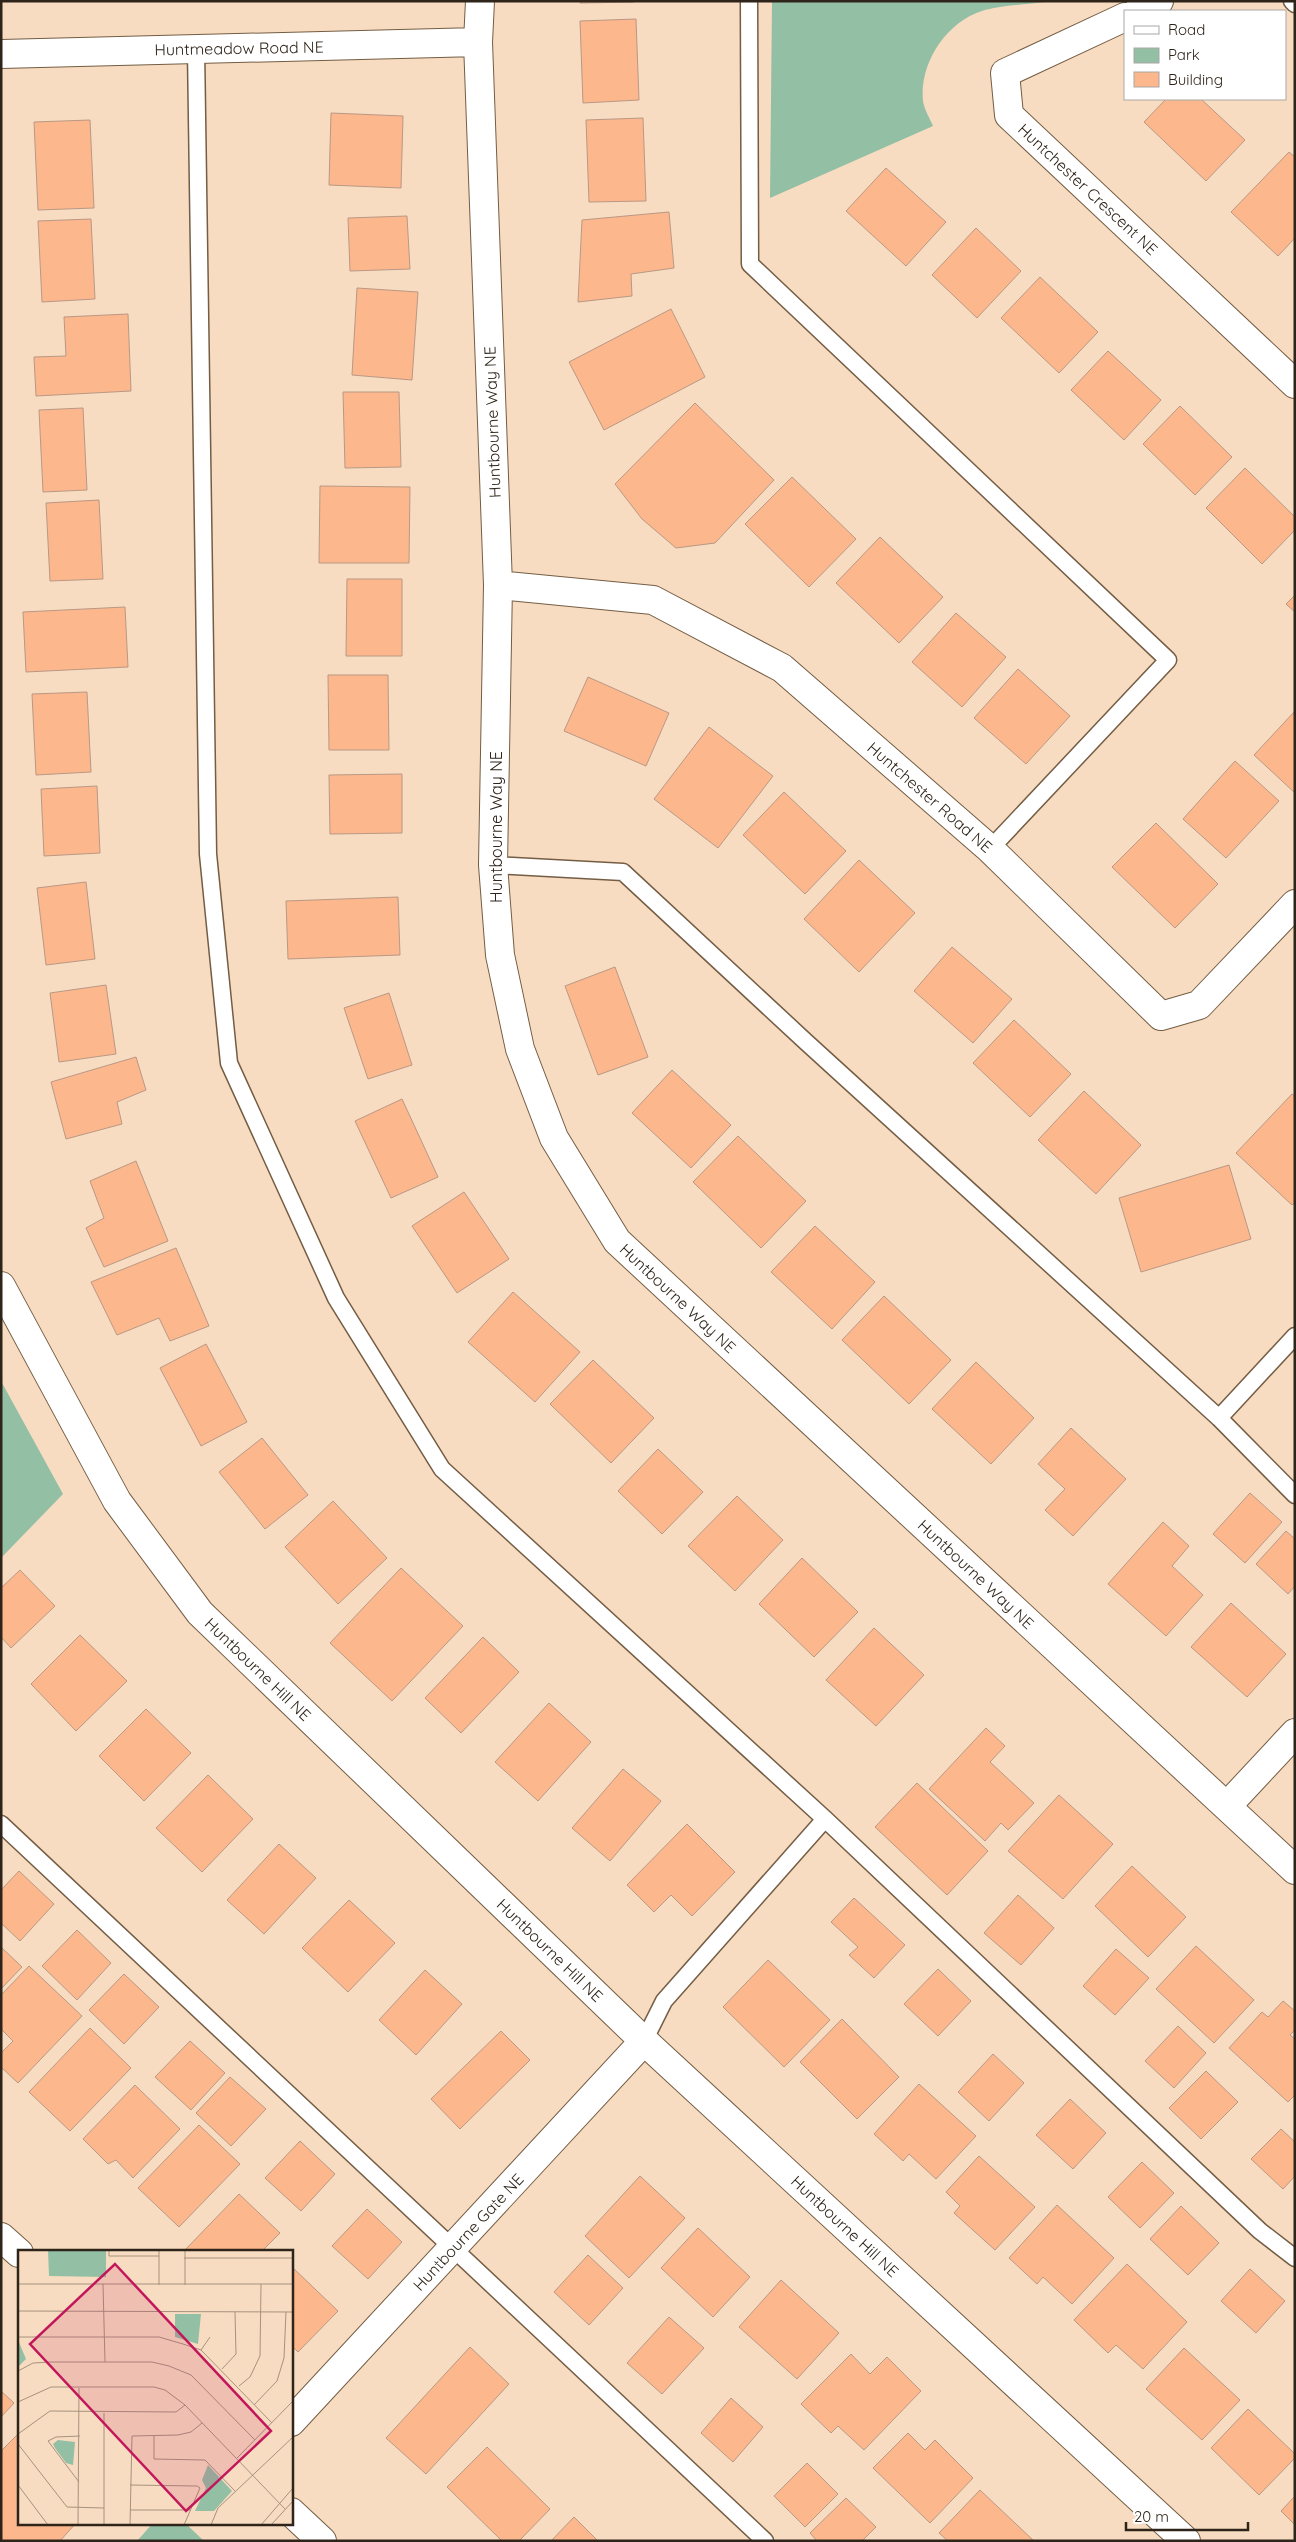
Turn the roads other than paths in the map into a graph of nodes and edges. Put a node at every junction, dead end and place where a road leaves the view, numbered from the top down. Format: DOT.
graph roads {
  1 [pos="480,1"];
  2 [pos="749,1"];
  3 [pos="1160,1"];
  4 [pos="1292,1"];
  5 [pos="1295,4"];
  6 [pos="1140,10"];
  7 [pos="1124,17"];
  8 [pos="478,42"];
  9 [pos="196,49"];
  10 [pos="1,54"];
  11 [pos="1295,384"];
  12 [pos="498,585"];
  13 [pos="990,849"];
  14 [pos="493,865"];
  15 [pos="1295,904"];
  16 [pos="1,1286"];
  17 [pos="1295,1336"];
  18 [pos="1219,1418"];
  19 [pos="1295,1495"];
  20 [pos="1295,1733"];
  21 [pos="1227,1806"];
  22 [pos="825,1819"];
  23 [pos="1,1824"];
  24 [pos="1295,1870"];
  25 [pos="644,2041"];
  26 [pos="1,2237"];
  27 [pos="453,2250"];
  28 [pos="18,2252"];
  29 [pos="1295,2258"];
  30 [pos="292,2421"];
  31 [pos="292,2513"];
  32 [pos="322,2541"];
  33 [pos="765,2541"];
  34 [pos="1186,2541"];
  1 -- 8 [label="street, Huntbourne Way NE"];
  2 -- 13 [label="lane"];
  3 -- 6 [label="street"];
  4 -- 5 [label="lane"];
  7 -- 11 [label="street, Huntchester Crescent NE"];
  8 -- 9 [label="street, Huntmeadow Road NE"];
  8 -- 12 [label="street, Huntbourne Way NE"];
  9 -- 10 [label="street, Huntmeadow Road NE"];
  9 -- 22 [label="lane"];
  12 -- 13 [label="street, Huntchester Road NE"];
  12 -- 14 [label="street, Huntbourne Way NE"];
  13 -- 15 [label="street, Huntchester Road NE"];
  14 -- 18 [label="lane"];
  14 -- 21 [label="street, Huntbourne Way NE"];
  16 -- 25 [label="street, Huntbourne Hill NE"];
  17 -- 18 [label="lane"];
  18 -- 19 [label="lane"];
  20 -- 21 [label="street"];
  21 -- 24 [label="street, Huntbourne Way NE"];
  22 -- 25 [label="lane"];
  22 -- 29 [label="lane"];
  23 -- 27 [label="lane"];
  25 -- 27 [label="street, Huntbourne Gate NE"];
  25 -- 34 [label="street, Huntbourne Hill NE"];
  26 -- 28 [label="street"];
  27 -- 30 [label="street, Huntbourne Gate NE"];
  27 -- 33 [label="lane"];
  31 -- 32 [label="street"];
}
